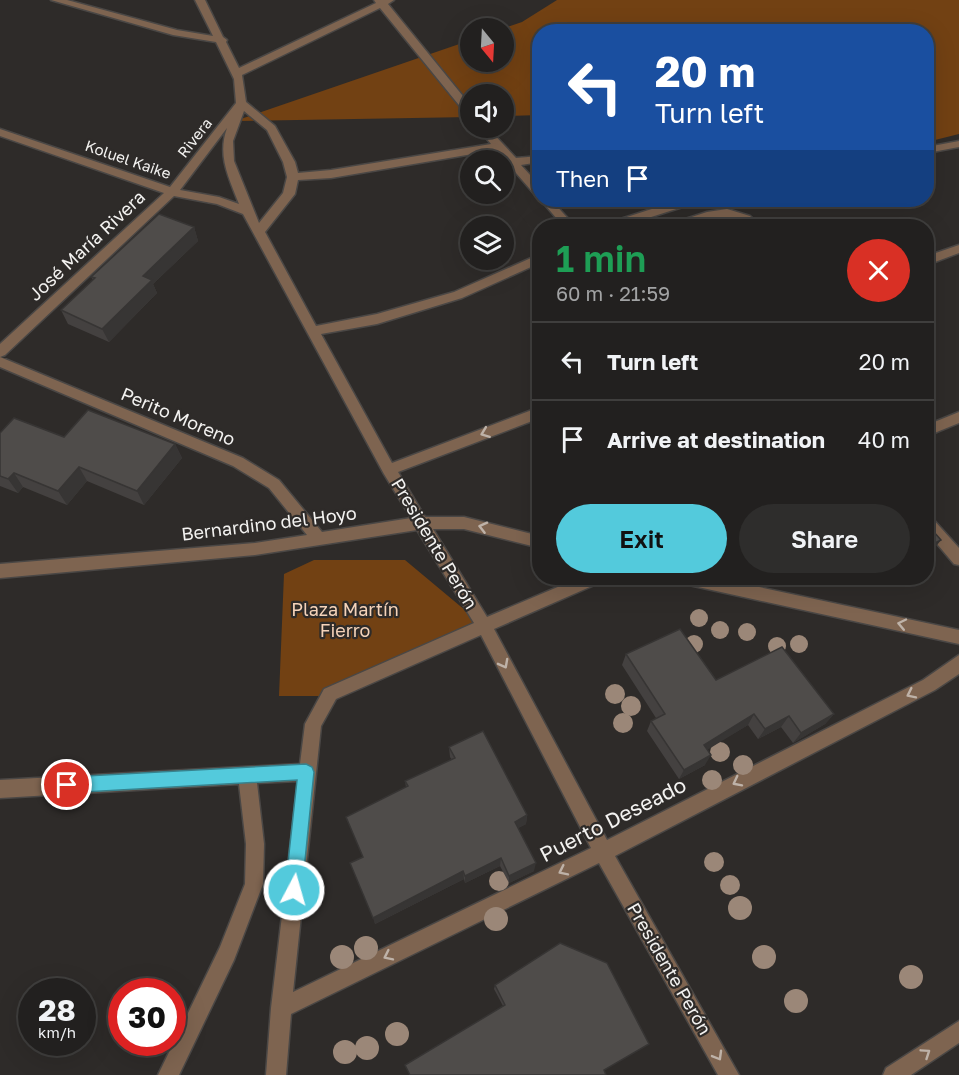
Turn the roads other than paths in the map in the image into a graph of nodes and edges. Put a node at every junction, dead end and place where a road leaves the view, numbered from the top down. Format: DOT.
graph roads {
  1 [pos="56,0"];
  2 [pos="200,0"];
  3 [pos="384,1"];
  4 [pos="222,40"];
  5 [pos="237,73"];
  6 [pos="460,99"];
  7 [pos="242,102"];
  8 [pos="0,132"];
  9 [pos="492,138"];
  10 [pos="959,144"];
  11 [pos="499,146"];
  12 [pos="934,149"];
  13 [pos="502,150"];
  14 [pos="532,160"];
  15 [pos="514,162"];
  16 [pos="514,163"];
  17 [pos="293,177"];
  18 [pos="532,184"];
  19 [pos="172,192"];
  20 [pos="551,207"];
  21 [pos="670,207"];
  22 [pos="247,211"];
  23 [pos="563,219"];
  24 [pos="634,219"];
  25 [pos="700,219"];
  26 [pos="748,219"];
  27 [pos="259,231"];
  28 [pos="959,249"];
  29 [pos="934,258"];
  30 [pos="532,262"];
  31 [pos="313,331"];
  32 [pos="0,352"];
  33 [pos="0,362"];
  34 [pos="532,415"];
  35 [pos="959,417"];
  36 [pos="934,428"];
  37 [pos="389,470"];
  38 [pos="421,523"];
  39 [pos="934,530"];
  40 [pos="319,539"];
  41 [pos="532,540"];
  42 [pos="959,559"];
  43 [pos="0,571"];
  44 [pos="578,585"];
  45 [pos="721,585"];
  46 [pos="484,626"];
  47 [pos="959,637"];
  48 [pos="959,662"];
  49 [pos="306,772"];
  50 [pos="247,775"];
  51 [pos="0,789"];
  52 [pos="603,852"];
  53 [pos="281,1008"];
  54 [pos="959,1031"];
  55 [pos="168,1075"];
  56 [pos="276,1075"];
  57 [pos="729,1075"];
  58 [pos="893,1075"];
  1 -- 4 [label="street"];
  2 -- 4 [label="street, Presidente Perón"];
  3 -- 5 [label="street"];
  3 -- 6 [label="street"];
  4 -- 5 [label="street, Presidente Perón"];
  5 -- 7 [label="street, Presidente Perón"];
  7 -- 17 [label="street"];
  7 -- 19 [label="street, Rivera"];
  7 -- 22 [label="street, Presidente Perón"];
  8 -- 19 [label="street, Koluel Kaike"];
  9 -- 11 [label="street"];
  10 -- 12 [label="street"];
  11 -- 13 [label="street"];
  11 -- 17 [label="street"];
  14 -- 15 [label="street"];
  16 -- 18 [label="street"];
  17 -- 27 [label="street"];
  19 -- 22 [label="street, Koluel Kaike"];
  19 -- 32 [label="street, José María Rivera"];
  20 -- 23 [label="street"];
  21 -- 24 [label="street"];
  22 -- 27 [label="street, Presidente Perón"];
  25 -- 26 [label="street"];
  27 -- 31 [label="street, Presidente Perón"];
  28 -- 29 [label="street"];
  30 -- 31 [label="street"];
  31 -- 37 [label="street, Presidente Perón"];
  33 -- 40 [label="street, Perito Moreno"];
  34 -- 37 [label="street, one-way"];
  35 -- 36 [label="street"];
  37 -- 38 [label="street, Presidente Perón"];
  38 -- 40 [label="street, Bernardino del Hoyo"];
  41 -- 38 [label="street, Bernardino del Hoyo, one-way"];
  38 -- 46 [label="street, Presidente Perón"];
  39 -- 42 [label="street"];
  40 -- 43 [label="street, Bernardino del Hoyo"];
  44 -- 46 [label="street"];
  47 -- 45 [label="street, one-way"];
  46 -- 49 [label="street"];
  46 -- 52 [label="street, Presidente Perón, one-way"];
  48 -- 52 [label="street, Puerto Deseado, one-way"];
  49 -- 50 [label="street"];
  49 -- 53 [label="street"];
  50 -- 51 [label="street"];
  50 -- 55 [label="street"];
  52 -- 53 [label="street, Puerto Deseado, one-way"];
  52 -- 57 [label="street, Presidente Perón, one-way"];
  53 -- 56 [label="street"];
  58 -- 54 [label="street, one-way"];
}
